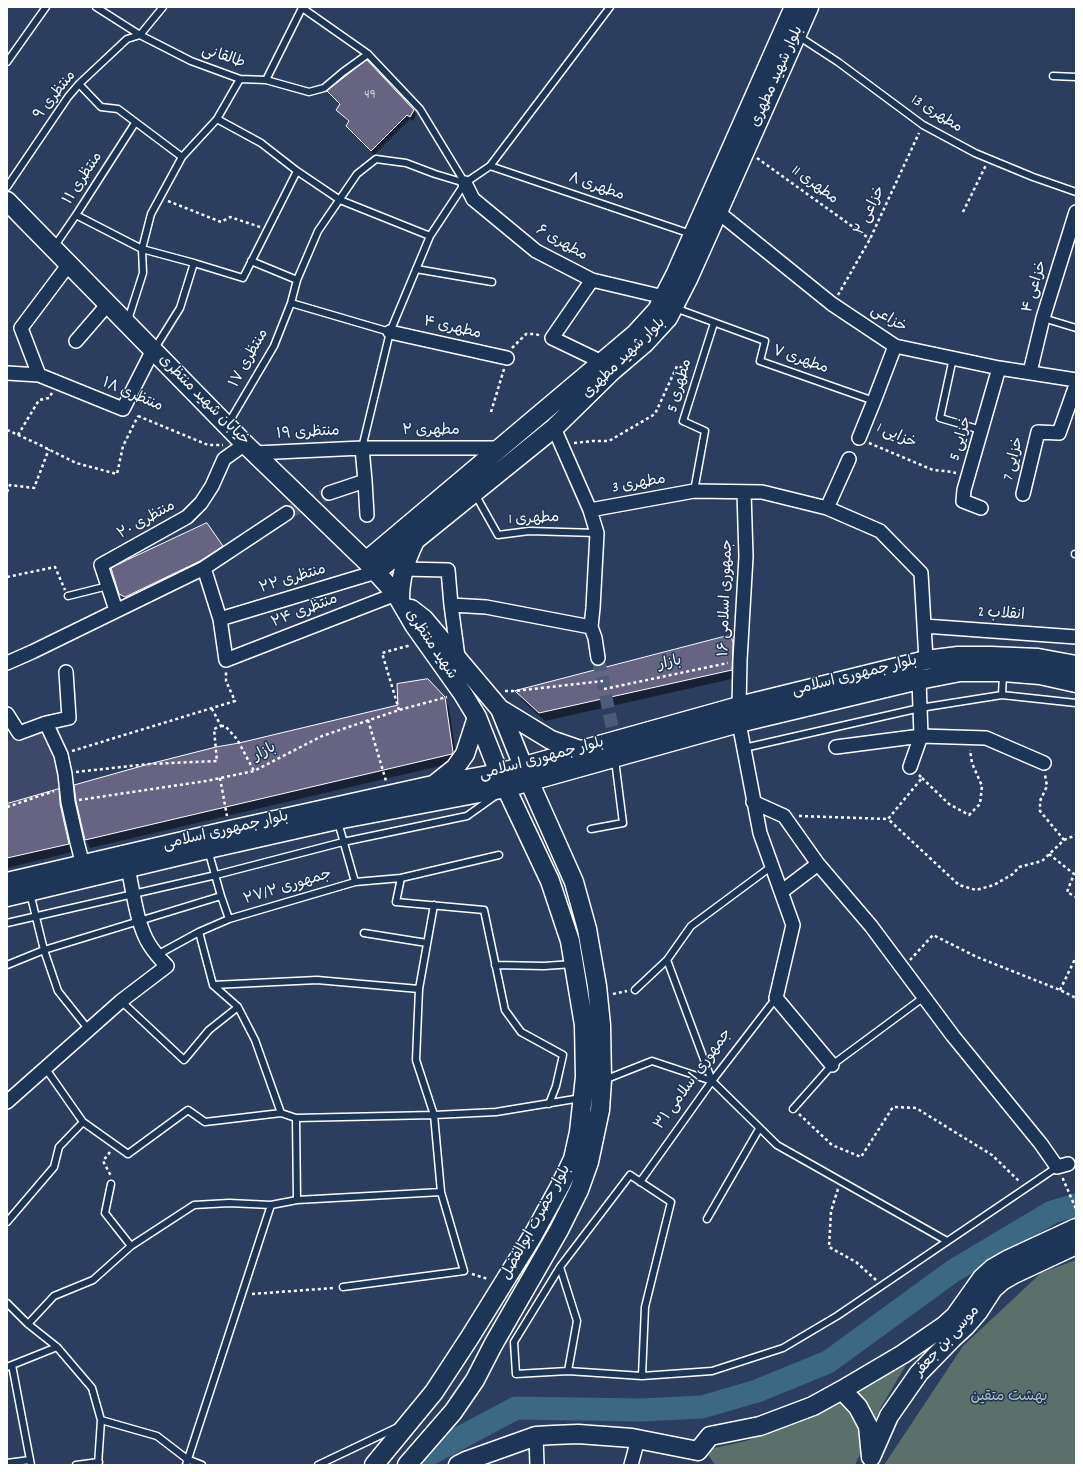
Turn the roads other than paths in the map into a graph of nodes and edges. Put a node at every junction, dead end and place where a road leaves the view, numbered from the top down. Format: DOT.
graph roads {
  1 [pos="46,7"];
  2 [pos="96,7"];
  3 [pos="163,7"];
  4 [pos="301,7"];
  5 [pos="610,7"];
  6 [pos="794,7"];
  7 [pos="809,7"];
  8 [pos="140,35"];
  9 [pos="796,35"];
  10 [pos="368,54"];
  11 [pos="7,62"];
  12 [pos="1053,76"];
  13 [pos="1076,77"];
  14 [pos="240,79"];
  15 [pos="266,80"];
  16 [pos="79,84"];
  17 [pos="217,119"];
  18 [pos="135,123"];
  19 [pos="182,157"];
  20 [pos="490,166"];
  21 [pos="297,171"];
  22 [pos="465,183"];
  23 [pos="7,187"];
  24 [pos="1076,192"];
  25 [pos="340,200"];
  26 [pos="7,201"];
  27 [pos="718,212"];
  28 [pos="1076,214"];
  29 [pos="76,215"];
  30 [pos="693,234"];
  31 [pos="430,236"];
  32 [pos="53,248"];
  33 [pos="142,249"];
  34 [pos="251,261"];
  35 [pos="194,263"];
  36 [pos="69,264"];
  37 [pos="416,269"];
  38 [pos="297,280"];
  39 [pos="592,280"];
  40 [pos="492,282"];
  41 [pos="291,302"];
  42 [pos="669,302"];
  43 [pos="108,304"];
  44 [pos="1043,318"];
  45 [pos="127,323"];
  46 [pos="714,323"];
  47 [pos="1076,328"];
  48 [pos="390,332"];
  49 [pos="76,342"];
  50 [pos="895,346"];
  51 [pos="153,350"];
  52 [pos="507,358"];
  53 [pos="953,358"];
  54 [pos="602,362"];
  55 [pos="999,368"];
  56 [pos="1030,372"];
  57 [pos="7,373"];
  58 [pos="39,375"];
  59 [pos="1076,380"];
  60 [pos="1076,384"];
  61 [pos="874,401"];
  62 [pos="227,425"];
  63 [pos="981,430"];
  64 [pos="557,436"];
  65 [pos="858,438"];
  66 [pos="250,448"];
  67 [pos="362,448"];
  68 [pos="500,448"];
  69 [pos="849,459"];
  70 [pos="365,481"];
  71 [pos="694,491"];
  72 [pos="474,492"];
  73 [pos="744,492"];
  74 [pos="329,493"];
  75 [pos="1023,494"];
  76 [pos="827,508"];
  77 [pos="981,508"];
  78 [pos="590,510"];
  79 [pos="287,513"];
  80 [pos="367,515"];
  81 [pos="597,533"];
  82 [pos="415,540"];
  83 [pos="371,566"];
  84 [pos="204,568"];
  85 [pos="403,569"];
  86 [pos="108,586"];
  87 [pos="68,596"];
  88 [pos="398,597"];
  89 [pos="451,605"];
  90 [pos="116,610"];
  91 [pos="220,619"];
  92 [pos="924,626"];
  93 [pos="591,627"];
  94 [pos="1076,637"];
  95 [pos="458,657"];
  96 [pos="598,658"];
  97 [pos="926,660"];
  98 [pos="7,662"];
  99 [pos="1076,664"];
  100 [pos="66,672"];
  101 [pos="1003,672"];
  102 [pos="919,680"];
  103 [pos="1076,683"];
  104 [pos="1002,695"];
  105 [pos="1076,703"];
  106 [pos="500,708"];
  107 [pos="920,708"];
  108 [pos="7,714"];
  109 [pos="739,715"];
  110 [pos="477,717"];
  111 [pos="46,723"];
  112 [pos="921,736"];
  113 [pos="836,747"];
  114 [pos="743,748"];
  115 [pos="580,750"];
  116 [pos="615,758"];
  117 [pos="1044,762"];
  118 [pos="910,767"];
  119 [pos="527,774"];
  120 [pos="503,780"];
  121 [pos="433,785"];
  122 [pos="753,802"];
  123 [pos="337,820"];
  124 [pos="592,830"];
  125 [pos="343,842"];
  126 [pos="208,849"];
  127 [pos="499,855"];
  128 [pos="818,864"];
  129 [pos="83,865"];
  130 [pos="772,866"];
  131 [pos="128,868"];
  132 [pos="216,875"];
  133 [pos="401,878"];
  134 [pos="7,882"];
  135 [pos="354,882"];
  136 [pos="29,892"];
  137 [pos="781,892"];
  138 [pos="133,894"];
  139 [pos="221,896"];
  140 [pos="7,897"];
  141 [pos="434,905"];
  142 [pos="35,916"];
  143 [pos="139,920"];
  144 [pos="229,920"];
  145 [pos="7,922"];
  146 [pos="198,932"];
  147 [pos="364,933"];
  148 [pos="427,943"];
  149 [pos="44,950"];
  150 [pos="157,955"];
  151 [pos="667,960"];
  152 [pos="574,964"];
  153 [pos="7,965"];
  154 [pos="495,965"];
  155 [pos="213,985"];
  156 [pos="419,989"];
  157 [pos="635,990"];
  158 [pos="924,997"];
  159 [pos="776,998"];
  160 [pos="121,1002"];
  161 [pos="238,1007"];
  162 [pos="88,1030"];
  163 [pos="832,1065"];
  164 [pos="46,1069"];
  165 [pos="602,1080"];
  166 [pos="712,1080"];
  167 [pos="583,1097"];
  168 [pos="7,1102"];
  169 [pos="549,1104"];
  170 [pos="793,1109"];
  171 [pos="281,1113"];
  172 [pos="434,1115"];
  173 [pos="296,1118"];
  174 [pos="83,1122"];
  175 [pos="760,1129"];
  176 [pos="1062,1166"];
  177 [pos="640,1182"];
  178 [pos="111,1184"];
  179 [pos="441,1192"];
  180 [pos="297,1200"];
  181 [pos="271,1205"];
  182 [pos="707,1219"];
  183 [pos="7,1222"];
  184 [pos="1076,1228"];
  185 [pos="947,1241"];
  186 [pos="1076,1245"];
  187 [pos="131,1246"];
  188 [pos="560,1267"];
  189 [pos="343,1287"];
  190 [pos="7,1303"];
  191 [pos="28,1324"];
  192 [pos="57,1347"];
  193 [pos="10,1366"];
  194 [pos="568,1370"];
  195 [pos="642,1376"];
  196 [pos="842,1390"];
  197 [pos="101,1420"];
  198 [pos="410,1421"];
  199 [pos="536,1436"];
  200 [pos="638,1439"];
  201 [pos="701,1458"];
  202 [pos="869,1461"];
  203 [pos="31,1462"];
  204 [pos="187,1462"];
  205 [pos="7,1463"];
  206 [pos="98,1463"];
  207 [pos="76,1465"];
  208 [pos="202,1465"];
  209 [pos="318,1465"];
  210 [pos="374,1465"];
  211 [pos="407,1465"];
  212 [pos="458,1465"];
  213 [pos="537,1465"];
  214 [pos="631,1465"];
  1 -- 11 [label="lane"];
  2 -- 8 [label="lane, طالقانی"];
  3 -- 8 [label="lane"];
  4 -- 10 [label="lane"];
  4 -- 15 [label="lane"];
  5 -- 20 [label="lane"];
  6 -- 30 [label="main road, بلوار شهید مطهری"];
  7 -- 9 [label="main road, بلوار شهید مطهری"];
  8 -- 14 [label="lane, طالقانی"];
  8 -- 16 [label="lane, منتظری ۹"];
  9 -- 24 [label="lane, مطهری 13"];
  9 -- 27 [label="main road, بلوار شهید مطهری"];
  10 -- 15 [label="lane, طالقانی"];
  10 -- 22 [label="lane"];
  12 -- 13 [label="lane"];
  14 -- 15 [label="lane, طالقانی"];
  14 -- 17 [label="lane"];
  16 -- 18 [label="lane"];
  16 -- 23 [label="lane, منتظری ۹"];
  17 -- 19 [label="lane"];
  17 -- 21 [label="lane"];
  18 -- 19 [label="lane"];
  18 -- 29 [label="lane, منتظری ۱۱"];
  19 -- 33 [label="lane"];
  20 -- 22 [label="lane"];
  20 -- 30 [label="lane, مطهری ۸"];
  21 -- 25 [label="lane"];
  21 -- 34 [label="lane"];
  22 -- 25 [label="lane, منتظری ۱۷"];
  22 -- 31 [label="lane"];
  22 -- 39 [label="street, مطهری ۶"];
  25 -- 31 [label="lane"];
  25 -- 38 [label="lane, منتظری ۱۷"];
  26 -- 32 [label="main road, خیابان شهید منتظری"];
  27 -- 42 [label="main road, بلوار شهید مطهری"];
  27 -- 50 [label="street, خزاعی"];
  28 -- 44 [label="street, خزاعی ۴"];
  29 -- 32 [label="lane, منتظری ۱۱"];
  29 -- 33 [label="lane"];
  30 -- 42 [label="main road, بلوار شهید مطهری"];
  31 -- 37 [label="lane"];
  32 -- 36 [label="main road, خیابان شهید منتظری"];
  33 -- 35 [label="lane"];
  33 -- 45 [label="lane"];
  34 -- 35 [label="lane"];
  34 -- 38 [label="lane"];
  35 -- 51 [label="lane"];
  36 -- 43 [label="main road, خیابان شهید منتظری"];
  36 -- 58 [label="street"];
  37 -- 40 [label="lane"];
  37 -- 48 [label="lane"];
  38 -- 41 [label="lane, منتظری ۱۷"];
  39 -- 42 [label="street, مطهری ۶"];
  39 -- 54 [label="street"];
  41 -- 48 [label="lane"];
  41 -- 62 [label="lane, منتظری ۱۷"];
  42 -- 46 [label="lane, مطهری ۷"];
  42 -- 54 [label="main road, بلوار شهید مطهری"];
  42 -- 64 [label="main road, بلوار شهید مطهری"];
  43 -- 45 [label="main road, خیابان شهید منتظری"];
  43 -- 49 [label="street"];
  44 -- 47 [label="lane"];
  44 -- 56 [label="street, خزاعی ۴"];
  45 -- 51 [label="main road, خیابان شهید منتظری"];
  46 -- 61 [label="lane, مطهری ۷"];
  46 -- 71 [label="lane, مطهری 5"];
  48 -- 52 [label="street, مطهری ۴"];
  48 -- 67 [label="lane"];
  50 -- 53 [label="street, خزاعی"];
  50 -- 61 [label="street, خزایی 1"];
  51 -- 58 [label="street, منتظری ۱۸"];
  51 -- 62 [label="main road, خیابان شهید منتظری"];
  53 -- 55 [label="street, خزاعی"];
  53 -- 63 [label="lane"];
  54 -- 68 [label="main road, بلوار شهید مطهری"];
  55 -- 56 [label="street, خزاعی"];
  55 -- 63 [label="street, خزایی 5"];
  56 -- 59 [label="street, خزاعی"];
  57 -- 58 [label="street, منتظری ۱۸"];
  60 -- 75 [label="street, خزایی 7"];
  61 -- 65 [label="street, خزایی 1"];
  62 -- 66 [label="main road, خیابان شهید منتظری"];
  63 -- 77 [label="street, خزایی 5"];
  64 -- 72 [label="main road, بلوار شهید مطهری"];
  64 -- 78 [label="street"];
  66 -- 67 [label="street, منتظری ۱۹"];
  66 -- 83 [label="main road, خیابان شهید منتظری"];
  66 -- 86 [label="street, منتظری ۲۰"];
  67 -- 68 [label="street, مطهری ۲"];
  67 -- 70 [label="street"];
  68 -- 83 [label="main road, بلوار شهید مطهری"];
  69 -- 76 [label="street"];
  70 -- 74 [label="street"];
  70 -- 80 [label="street"];
  71 -- 73 [label="street, مطهری 3"];
  71 -- 78 [label="street, مطهری 3"];
  72 -- 81 [label="lane, مطهری 1"];
  72 -- 82 [label="main road, بلوار شهید مطهری"];
  73 -- 76 [label="street, مطهری 3"];
  73 -- 109 [label="street, جمهوری اسلامی ۱۶"];
  76 -- 92 [label="street, مطهری 3"];
  78 -- 81 [label="street"];
  79 -- 84 [label="street"];
  81 -- 93 [label="street"];
  82 -- 83 [label="main road, بلوار شهید مطهری"];
  82 -- 85 [label="main road"];
  83 -- 88 [label="main road, خیابان شهید منتظری"];
  83 -- 91 [label="street, منتظری ۲۲"];
  84 -- 90 [label="street"];
  84 -- 91 [label="street"];
  85 -- 88 [label="main road"];
  85 -- 89 [label="street"];
  86 -- 87 [label="lane"];
  86 -- 90 [label="street, منتظری ۲۰"];
  88 -- 91 [label="street, منتظری ۲۴"];
  88 -- 95 [label="main road, شهید منتظری"];
  88 -- 110 [label="main road, شهید منتظری"];
  89 -- 93 [label="street"];
  89 -- 95 [label="street"];
  90 -- 98 [label="street"];
  92 -- 94 [label="street, انقلاب 2"];
  92 -- 97 [label="street, مطهری 3"];
  93 -- 96 [label="street"];
  95 -- 106 [label="main road, شهید منتظری"];
  97 -- 99 [label="main road, بلوار جمهوری اسلامی"];
  97 -- 109 [label="main road, بلوار جمهوری اسلامی"];
  100 -- 111 [label="street"];
  101 -- 102 [label="main road, بلوار جمهوری اسلامی"];
  101 -- 103 [label="main road, بلوار جمهوری اسلامی"];
  101 -- 104 [label="lane"];
  102 -- 107 [label="street"];
  102 -- 109 [label="main road, بلوار جمهوری اسلامی"];
  104 -- 105 [label="lane"];
  104 -- 107 [label="lane"];
  106 -- 115 [label="main road"];
  106 -- 119 [label="main road, شهید منتظری"];
  107 -- 112 [label="street"];
  107 -- 114 [label="lane"];
  108 -- 111 [label="street"];
  109 -- 114 [label="street, جمهوری اسلامی ۳۱"];
  109 -- 115 [label="main road, بلوار جمهوری اسلامی"];
  109 -- 116 [label="main road, بلوار جمهوری اسلامی"];
  110 -- 120 [label="main road, شهید منتظری"];
  110 -- 121 [label="main road"];
  111 -- 129 [label="street"];
  112 -- 113 [label="street"];
  112 -- 117 [label="street"];
  112 -- 118 [label="street"];
  114 -- 122 [label="street, جمهوری اسلامی ۳۱"];
  115 -- 119 [label="main road, بلوار جمهوری اسلامی"];
  116 -- 119 [label="main road, بلوار جمهوری اسلامی"];
  116 -- 124 [label="lane"];
  119 -- 120 [label="main road, بلوار جمهوری اسلامی"];
  119 -- 165 [label="main road, بلوار حضرت ابوالفضل"];
  120 -- 121 [label="main road, بلوار جمهوری اسلامی"];
  120 -- 123 [label="main road, بلوار جمهوری اسلامی"];
  120 -- 125 [label="lane"];
  120 -- 152 [label="main road, بلوار حضرت ابوالفضل"];
  121 -- 129 [label="main road, بلوار جمهوری اسلامی"];
  122 -- 128 [label="street"];
  122 -- 130 [label="street, جمهوری اسلامی ۳۱"];
  123 -- 125 [label="lane"];
  123 -- 126 [label="main road, بلوار جمهوری اسلامی"];
  125 -- 132 [label="lane"];
  125 -- 135 [label="lane"];
  126 -- 131 [label="main road, بلوار جمهوری اسلامی"];
  126 -- 132 [label="lane"];
  127 -- 133 [label="lane, جمهوری ۲۷/۲"];
  128 -- 137 [label="street"];
  128 -- 158 [label="street"];
  129 -- 134 [label="main road, بلوار جمهوری اسلامی"];
  130 -- 137 [label="street, جمهوری اسلامی ۳۱"];
  130 -- 151 [label="lane"];
  131 -- 136 [label="main road, بلوار جمهوری اسلامی"];
  131 -- 138 [label="street"];
  132 -- 138 [label="lane"];
  132 -- 139 [label="lane"];
  133 -- 135 [label="lane, جمهوری ۲۷/۲"];
  133 -- 141 [label="lane"];
  135 -- 144 [label="lane, جمهوری ۲۷/۲"];
  136 -- 140 [label="main road, بلوار جمهوری اسلامی"];
  136 -- 142 [label="lane"];
  137 -- 159 [label="street, جمهوری اسلامی ۳۱"];
  138 -- 142 [label="lane"];
  138 -- 143 [label="street"];
  139 -- 143 [label="lane"];
  139 -- 144 [label="lane"];
  141 -- 148 [label="lane"];
  141 -- 154 [label="lane"];
  142 -- 145 [label="lane"];
  142 -- 149 [label="lane"];
  143 -- 149 [label="lane"];
  143 -- 150 [label="street"];
  144 -- 146 [label="lane, جمهوری ۲۷/۲"];
  146 -- 150 [label="lane, جمهوری ۲۷/۲"];
  146 -- 155 [label="lane"];
  147 -- 148 [label="lane"];
  148 -- 156 [label="lane"];
  149 -- 153 [label="lane"];
  149 -- 162 [label="lane"];
  150 -- 160 [label="street"];
  151 -- 157 [label="lane"];
  151 -- 166 [label="lane"];
  152 -- 154 [label="lane"];
  152 -- 167 [label="main road, بلوار حضرت ابوالفضل"];
  154 -- 169 [label="lane"];
  155 -- 156 [label="lane"];
  155 -- 161 [label="lane"];
  156 -- 172 [label="lane"];
  158 -- 163 [label="lane"];
  158 -- 176 [label="street"];
  159 -- 163 [label="street"];
  159 -- 166 [label="lane, جمهوری اسلامی ۳۱"];
  160 -- 161 [label="lane"];
  160 -- 162 [label="street"];
  161 -- 171 [label="lane"];
  162 -- 164 [label="street"];
  163 -- 170 [label="lane"];
  164 -- 168 [label="street"];
  164 -- 174 [label="lane"];
  165 -- 166 [label="lane"];
  165 -- 211 [label="main road, بلوار حضرت ابوالفضل"];
  166 -- 175 [label="lane"];
  166 -- 177 [label="lane, جمهوری اسلامی ۳۱"];
  167 -- 169 [label="lane"];
  167 -- 198 [label="main road, بلوار حضرت ابوالفضل"];
  169 -- 172 [label="lane"];
  171 -- 173 [label="lane"];
  171 -- 174 [label="lane"];
  172 -- 173 [label="lane"];
  172 -- 179 [label="lane"];
  173 -- 180 [label="lane"];
  174 -- 183 [label="lane"];
  175 -- 182 [label="lane"];
  175 -- 185 [label="lane"];
  176 -- 185 [label="lane"];
  177 -- 188 [label="lane"];
  177 -- 195 [label="lane"];
  178 -- 187 [label="lane"];
  179 -- 180 [label="lane"];
  179 -- 189 [label="lane"];
  180 -- 181 [label="lane"];
  181 -- 187 [label="lane"];
  181 -- 204 [label="lane"];
  184 -- 196 [label="main road, موسی بن جعفر"];
  185 -- 195 [label="lane"];
  186 -- 202 [label="main road, موسی بن جعفر"];
  187 -- 191 [label="lane"];
  188 -- 194 [label="lane"];
  188 -- 194 [label="lane"];
  190 -- 191 [label="lane"];
  191 -- 192 [label="lane"];
  192 -- 193 [label="lane"];
  192 -- 197 [label="lane"];
  193 -- 203 [label="lane"];
  194 -- 195 [label="lane"];
  196 -- 201 [label="main road, موسی بن جعفر"];
  196 -- 202 [label="main road"];
  197 -- 204 [label="lane"];
  197 -- 206 [label="lane"];
  198 -- 209 [label="lane"];
  198 -- 210 [label="main road, بلوار حضرت ابوالفضل"];
  199 -- 200 [label="main road"];
  199 -- 212 [label="main road"];
  199 -- 213 [label="street"];
  200 -- 201 [label="main road"];
  200 -- 214 [label="street"];
  203 -- 205 [label="lane"];
  204 -- 208 [label="lane"];
  206 -- 207 [label="lane"];
}
